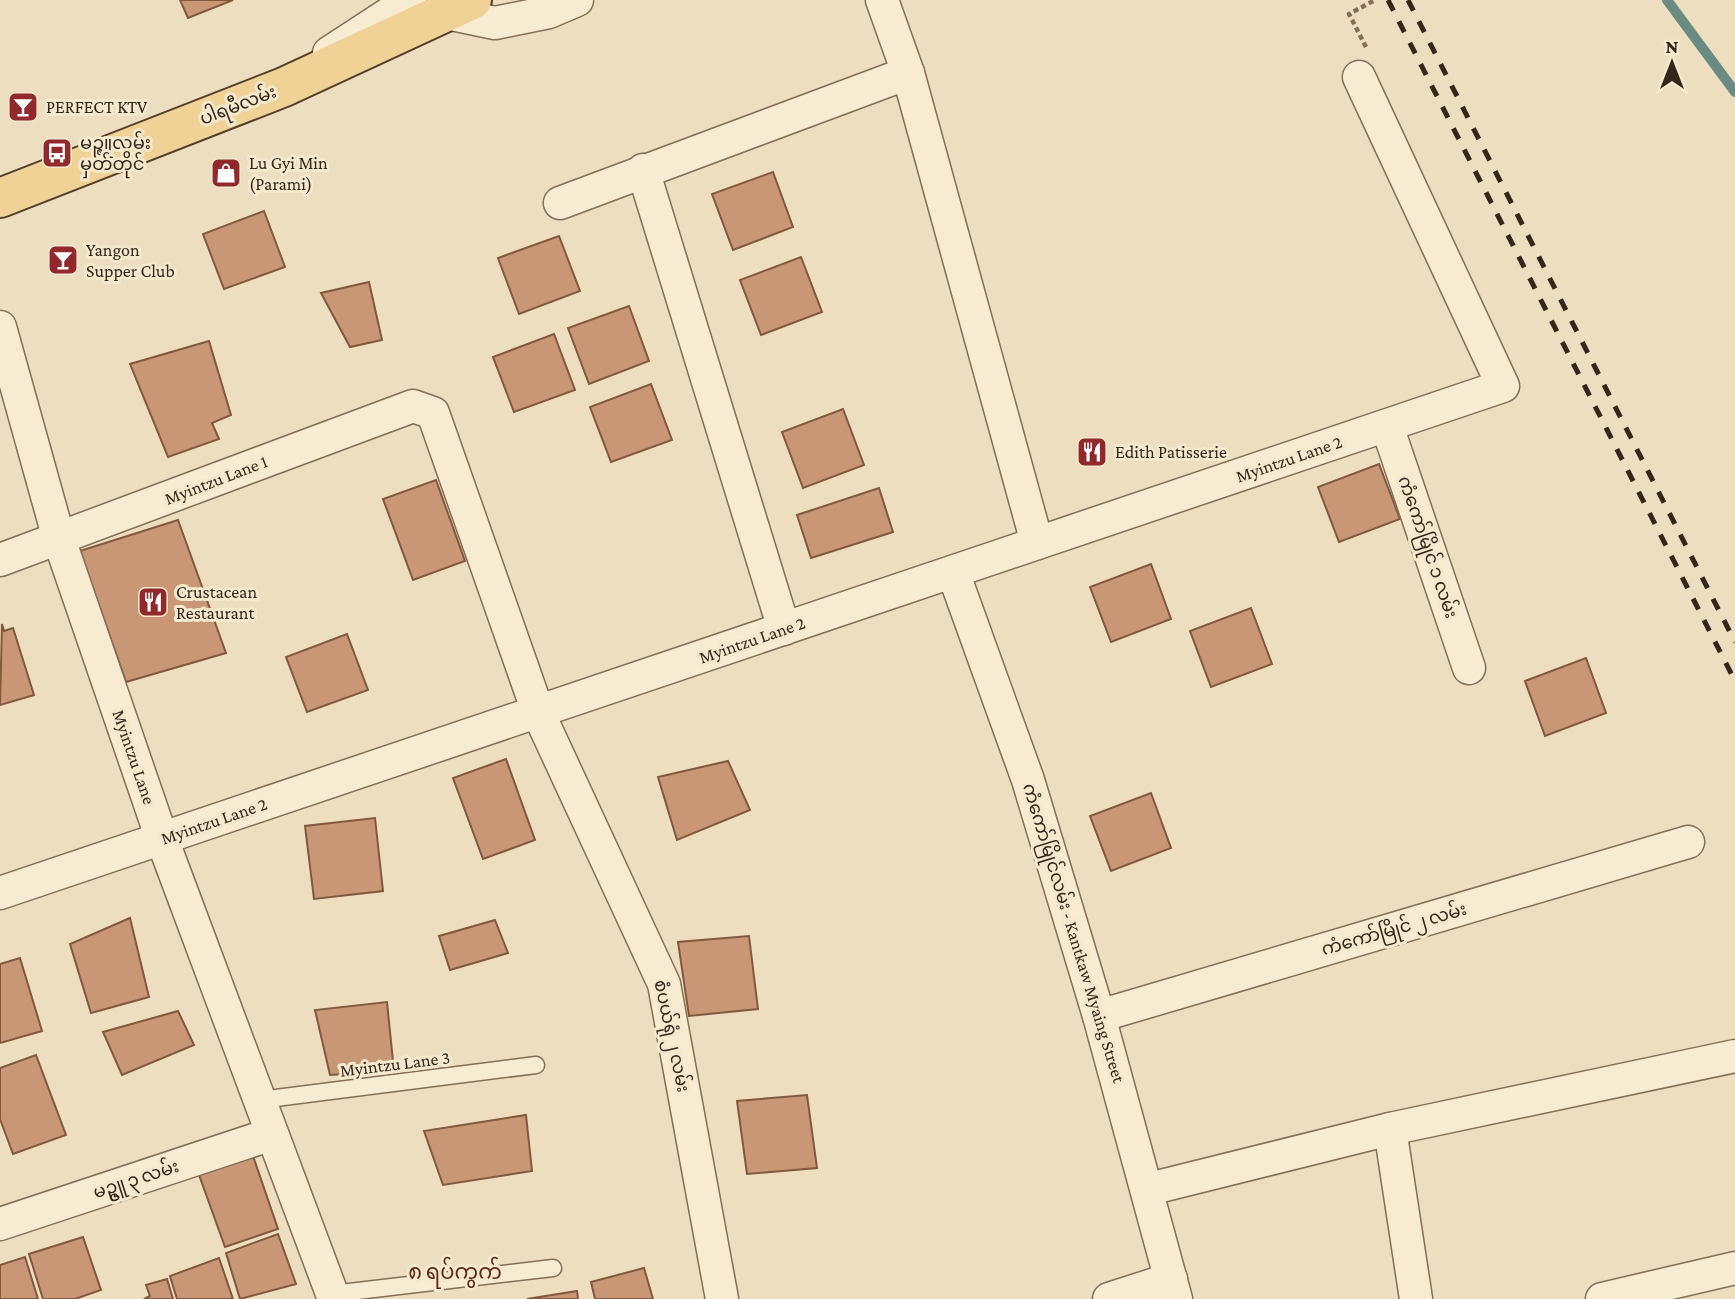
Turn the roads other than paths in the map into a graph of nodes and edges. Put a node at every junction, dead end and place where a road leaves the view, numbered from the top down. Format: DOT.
graph roads {
  1 [pos="410,0"];
  2 [pos="577,0"];
  3 [pos="882,0"];
  4 [pos="459,6"];
  5 [pos="1365,67"];
  6 [pos="908,73"];
  7 [pos="284,87"];
  8 [pos="643,170"];
  9 [pos="0,198"];
  10 [pos="560,203"];
  11 [pos="0,327"];
  12 [pos="433,413"];
  13 [pos="1387,426"];
  14 [pos="59,539"];
  15 [pos="1037,544"];
  16 [pos="0,560"];
  17 [pos="953,572"];
  18 [pos="784,629"];
  19 [pos="1469,668"];
  20 [pos="538,712"];
  21 [pos="162,839"];
  22 [pos="1688,842"];
  23 [pos="0,894"];
  24 [pos="1099,1016"];
  25 [pos="1735,1056"];
  26 [pos="536,1066"];
  27 [pos="260,1100"];
  28 [pos="1390,1129"];
  29 [pos="272,1134"];
  30 [pos="1149,1189"];
  31 [pos="0,1224"];
  32 [pos="553,1268"];
  33 [pos="1735,1268"];
  34 [pos="1174,1289"];
  35 [pos="333,1296"];
  36 [pos="722,1299"];
  37 [pos="1109,1299"];
  38 [pos="1416,1299"];
  39 [pos="1602,1299"];
  1 -- 7 [label="street"];
  2 -- 4 [label="street"];
  3 -- 6 [label="street"];
  4 -- 7 [label="main road, ပါရမီလမ်း"];
  5 -- 13 [label="street, Myintzu Lane 2"];
  6 -- 8 [label="street"];
  6 -- 15 [label="street"];
  7 -- 9 [label="main road, ပါရမီလမ်း"];
  8 -- 10 [label="street"];
  8 -- 18 [label="street"];
  11 -- 14 [label="street, Myintzu Lane"];
  12 -- 14 [label="street, Myintzu Lane 1"];
  12 -- 20 [label="street, စံပယ်ရုံ ၂ လမ်း"];
  13 -- 15 [label="street, Myintzu Lane 2"];
  13 -- 19 [label="street, ကံကော်မြိုင် ၁ လမ်း"];
  14 -- 16 [label="street, Myintzu Lane 1"];
  14 -- 21 [label="street, Myintzu Lane"];
  15 -- 17 [label="street, Myintzu Lane 2"];
  17 -- 18 [label="street, Myintzu Lane 2"];
  17 -- 24 [label="street, ကံကော်မြိုင်လမ်း - Kantkaw Myaing Street"];
  18 -- 20 [label="street, Myintzu Lane 2"];
  20 -- 21 [label="street, Myintzu Lane 2"];
  20 -- 36 [label="street, စံပယ်ရုံ ၂ လမ်း"];
  21 -- 23 [label="street, Myintzu Lane 2"];
  21 -- 27 [label="street, Myintzu Lane"];
  22 -- 24 [label="street, ကံကော်မြိုင် ၂ လမ်း"];
  24 -- 30 [label="street, ကံကော်မြိုင်လမ်း - Kantkaw Myaing Street"];
  25 -- 28 [label="street"];
  26 -- 27 [label="lane, Myintzu Lane 3"];
  27 -- 29 [label="street, Myintzu Lane"];
  28 -- 30 [label="street"];
  28 -- 38 [label="street"];
  29 -- 31 [label="street, မဥ္ဇူ ၃ လမ်း"];
  29 -- 35 [label="street, Myintzu Lane"];
  30 -- 34 [label="street, ကံကော်မြိုင်လမ်း - Kantkaw Myaing Street"];
  32 -- 35 [label="lane"];
  33 -- 39 [label="street"];
  34 -- 37 [label="street"];
}
